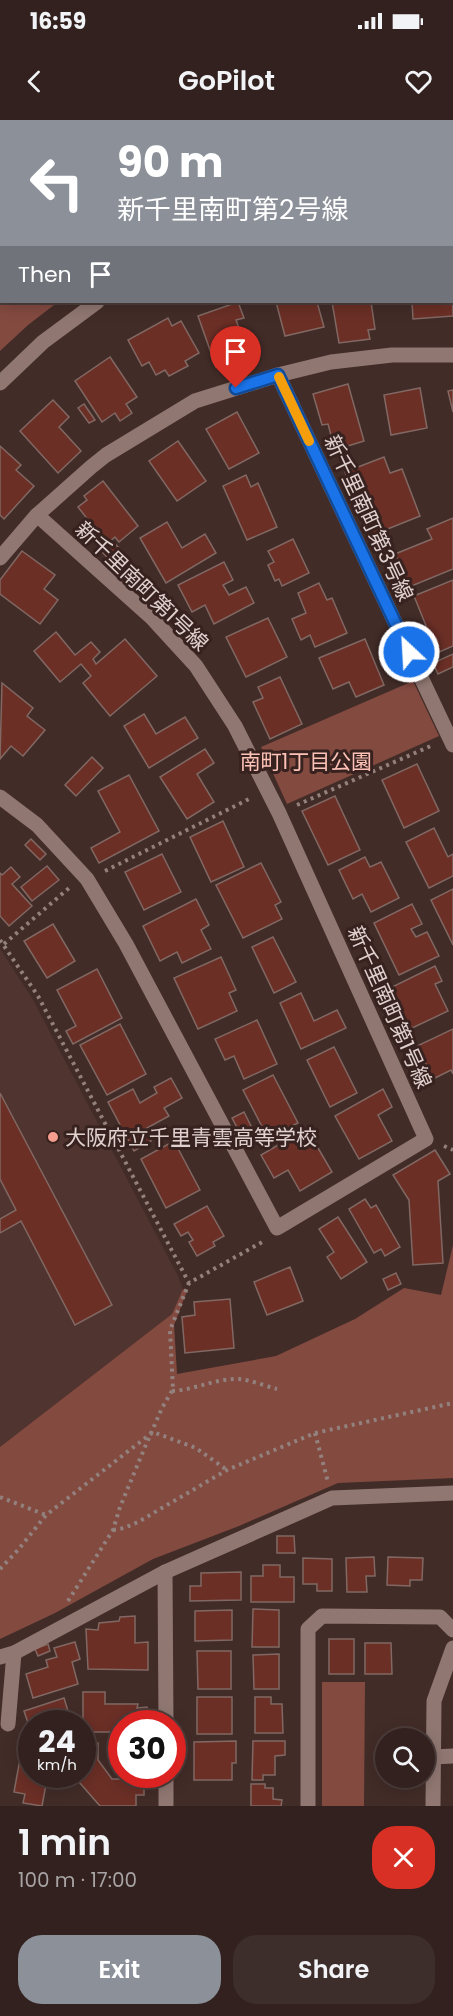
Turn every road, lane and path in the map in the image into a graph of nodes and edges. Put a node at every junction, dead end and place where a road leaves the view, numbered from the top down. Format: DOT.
graph roads {
  1 [pos="96,303"];
  2 [pos="453,355"];
  3 [pos="278,375"];
  4 [pos="0,383"];
  5 [pos="37,515"];
  6 [pos="0,558"];
  7 [pos="451,741"];
  8 [pos="267,790"];
  9 [pos="0,797"];
  10 [pos="279,813"];
  11 [pos="87,879"];
  12 [pos="0,940"];
  13 [pos="4,944"];
  14 [pos="277,1228"];
  15 [pos="189,1283"];
  16 [pos="277,1389"];
  17 [pos="172,1391"];
  18 [pos="453,1402"];
  19 [pos="153,1432"];
  20 [pos="315,1433"];
  21 [pos="227,1470"];
  22 [pos="453,1493"];
  23 [pos="0,1497"];
  24 [pos="332,1498"];
  25 [pos="46,1515"];
  26 [pos="113,1530"];
  27 [pos="0,1569"];
  28 [pos="165,1572"];
  29 [pos="66,1625"];
  30 [pos="453,1630"];
  31 [pos="453,1648"];
  32 [pos="7,1655"];
  33 [pos="166,1710"];
  34 [pos="8,1724"];
  35 [pos="434,1728"];
  36 [pos="435,1756"];
  37 [pos="453,1756"];
  38 [pos="166,1788"];
  39 [pos="433,1788"];
  40 [pos="166,1806"];
  41 [pos="308,1806"];
  42 [pos="433,1806"];
  1 -- 4 [label="street"];
  2 -- 3 [label="street"];
  3 -- 5 [label="street"];
  3 -- 7 [label="street, 新千里南町第3号線"];
  5 -- 6 [label="street"];
  5 -- 8 [label="street, 新千里南町第1号線"];
  7 -- 10 [label="path"];
  8 -- 10 [label="street, 新千里南町第1号線"];
  8 -- 11 [label="path"];
  9 -- 11 [label="street"];
  10 -- 14 [label="street, 新千里南町第1号線"];
  11 -- 13 [label="path"];
  11 -- 14 [label="street"];
  12 -- 13 [label="path"];
  13 -- 15 [label="path"];
  14 -- 15 [label="path"];
  15 -- 17 [label="path"];
  16 -- 17 [label="path"];
  17 -- 19 [label="path"];
  18 -- 20 [label="path"];
  19 -- 21 [label="path"];
  19 -- 25 [label="path"];
  19 -- 26 [label="path"];
  20 -- 21 [label="path"];
  20 -- 24 [label="path"];
  21 -- 26 [label="path"];
  22 -- 24 [label="street"];
  23 -- 25 [label="path"];
  24 -- 28 [label="street"];
  25 -- 27 [label="path"];
  26 -- 29 [label="path"];
  28 -- 29 [label="street"];
  28 -- 33 [label="street"];
  29 -- 32 [label="street"];
  30 -- 41 [label="street"];
  31 -- 35 [label="street"];
  32 -- 34 [label="street"];
  36 -- 37 [label="street"];
  38 -- 40 [label="street"];
  39 -- 42 [label="street"];
}
